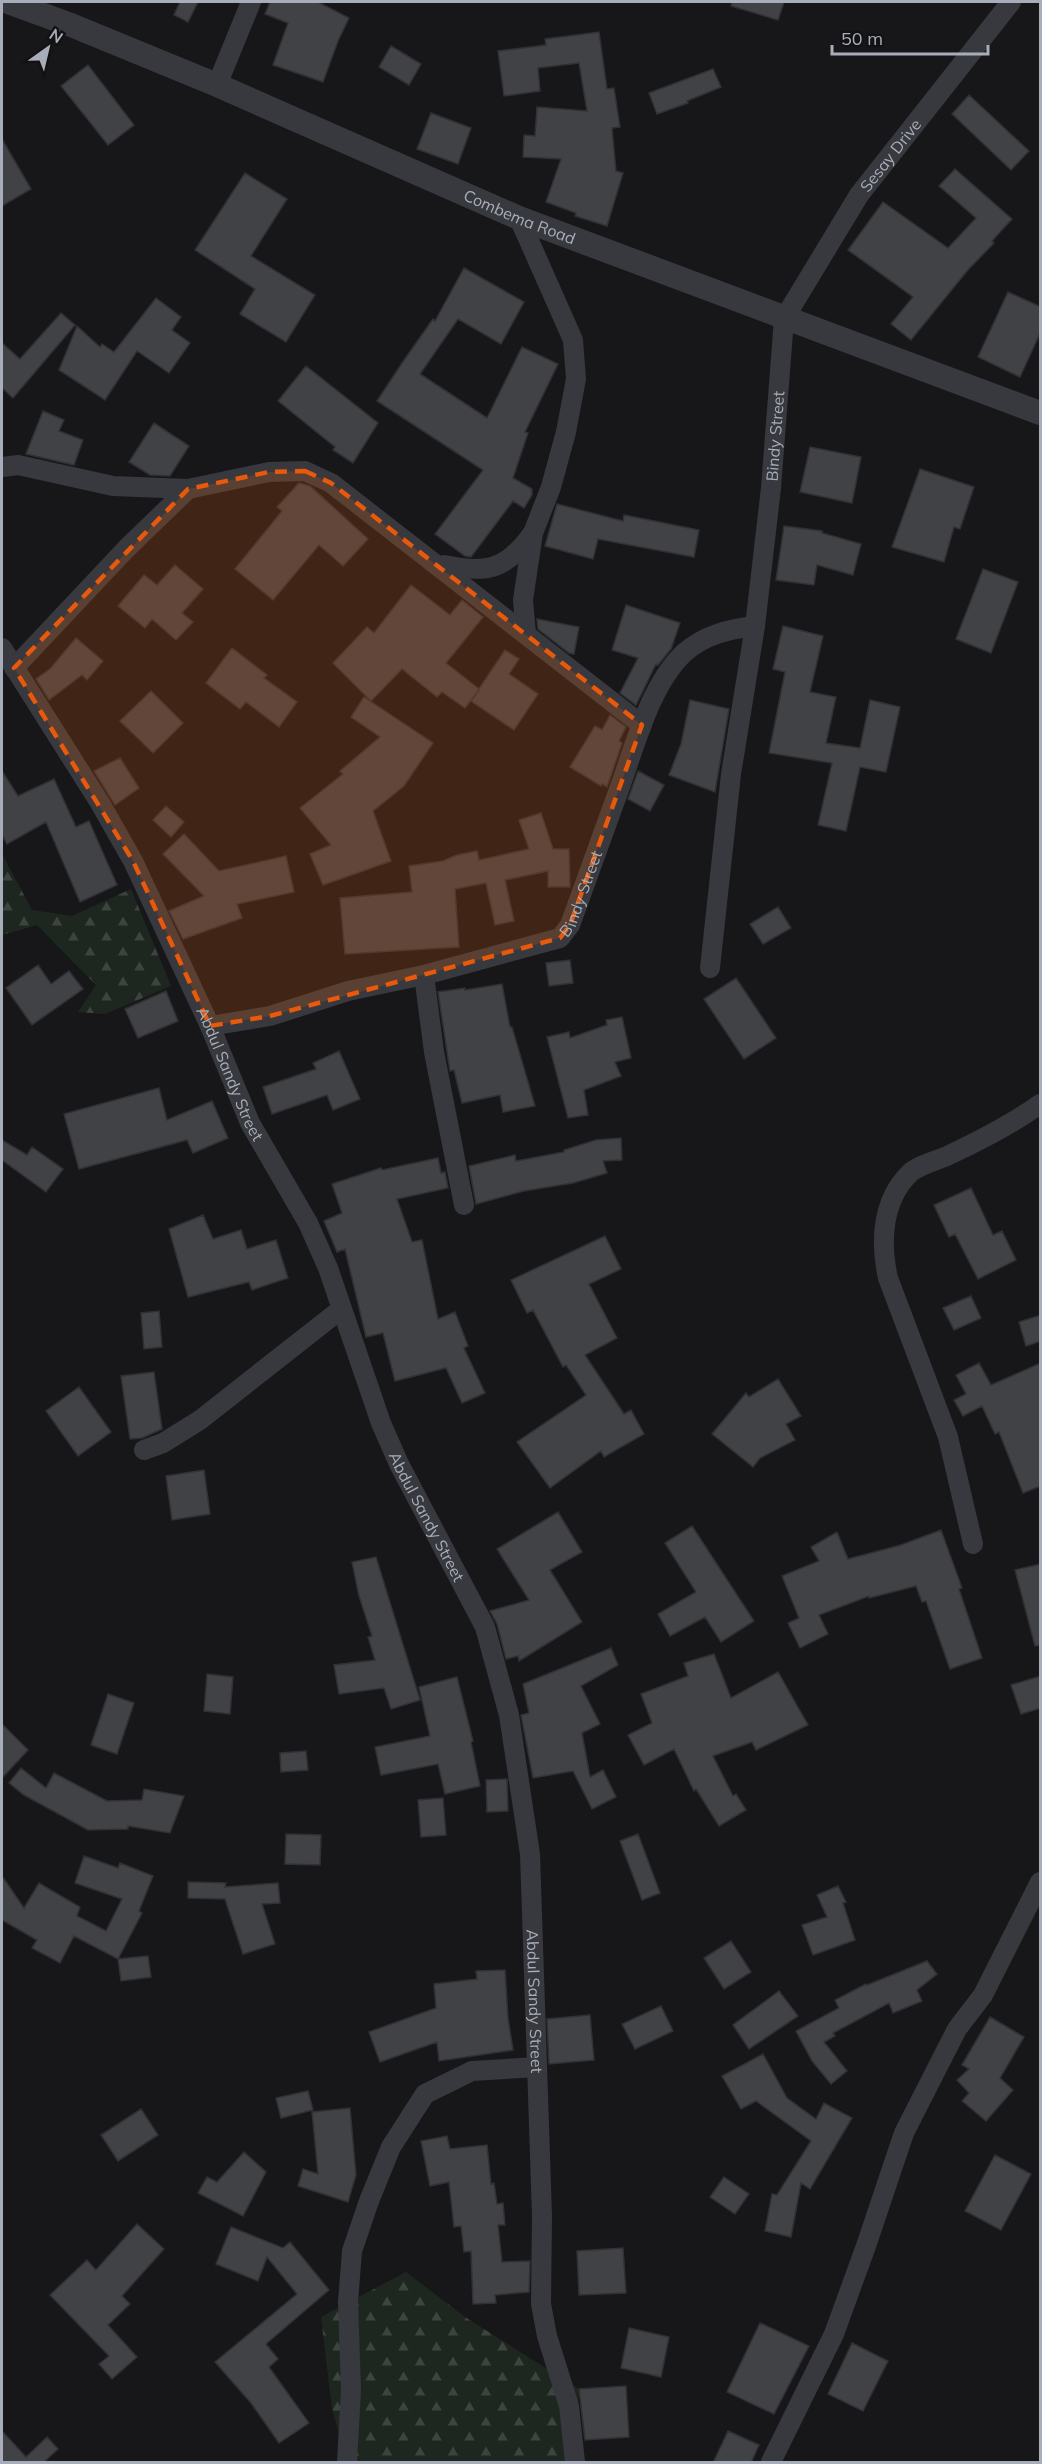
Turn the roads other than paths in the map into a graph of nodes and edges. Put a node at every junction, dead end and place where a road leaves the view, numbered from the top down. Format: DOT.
graph roads {
  1 [pos="8,2"];
  2 [pos="251,2"];
  3 [pos="1011,2"];
  4 [pos="217,84"];
  5 [pos="519,218"];
  6 [pos="784,319"];
  7 [pos="1041,413"];
  8 [pos="2,467"];
  9 [pos="188,489"];
  10 [pos="533,533"];
  11 [pos="438,564"];
  12 [pos="755,626"];
  13 [pos="526,634"];
  14 [pos="2,648"];
  15 [pos="14,668"];
  16 [pos="642,725"];
  17 [pos="710,968"];
  18 [pos="424,975"];
  19 [pos="210,1026"];
  20 [pos="1041,1104"];
  21 [pos="464,1204"];
  22 [pos="340,1310"];
  23 [pos="144,1450"];
  24 [pos="973,1545"];
  25 [pos="1041,1882"];
  26 [pos="537,2067"];
  27 [pos="347,2463"];
  28 [pos="575,2463"];
  29 [pos="771,2463"];
  1 -- 4 [label="street, Combema Road"];
  2 -- 4 [label="street"];
  3 -- 6 [label="street, Sesay Drive"];
  4 -- 5 [label="street, Combema Road"];
  5 -- 6 [label="street, Combema Road"];
  5 -- 10 [label="street"];
  6 -- 7 [label="street, Combema Road"];
  6 -- 12 [label="street, Bindy Street"];
  8 -- 9 [label="street"];
  9 -- 11 [label="street"];
  9 -- 15 [label="street"];
  10 -- 11 [label="street"];
  10 -- 13 [label="street"];
  11 -- 13 [label="street"];
  12 -- 16 [label="street, Bindy Street"];
  12 -- 17 [label="street, Bindy Street"];
  13 -- 16 [label="street"];
  14 -- 15 [label="street, Abdul Sandy Street"];
  15 -- 19 [label="street, Abdul Sandy Street"];
  16 -- 18 [label="street, Bindy Street"];
  18 -- 19 [label="street, Bindy Street"];
  18 -- 21 [label="street"];
  19 -- 22 [label="street, Abdul Sandy Street"];
  20 -- 24 [label="street"];
  22 -- 23 [label="street"];
  22 -- 26 [label="street, Abdul Sandy Street"];
  25 -- 29 [label="street"];
  26 -- 27 [label="street"];
  26 -- 28 [label="street, Abdul Sandy Street"];
}
